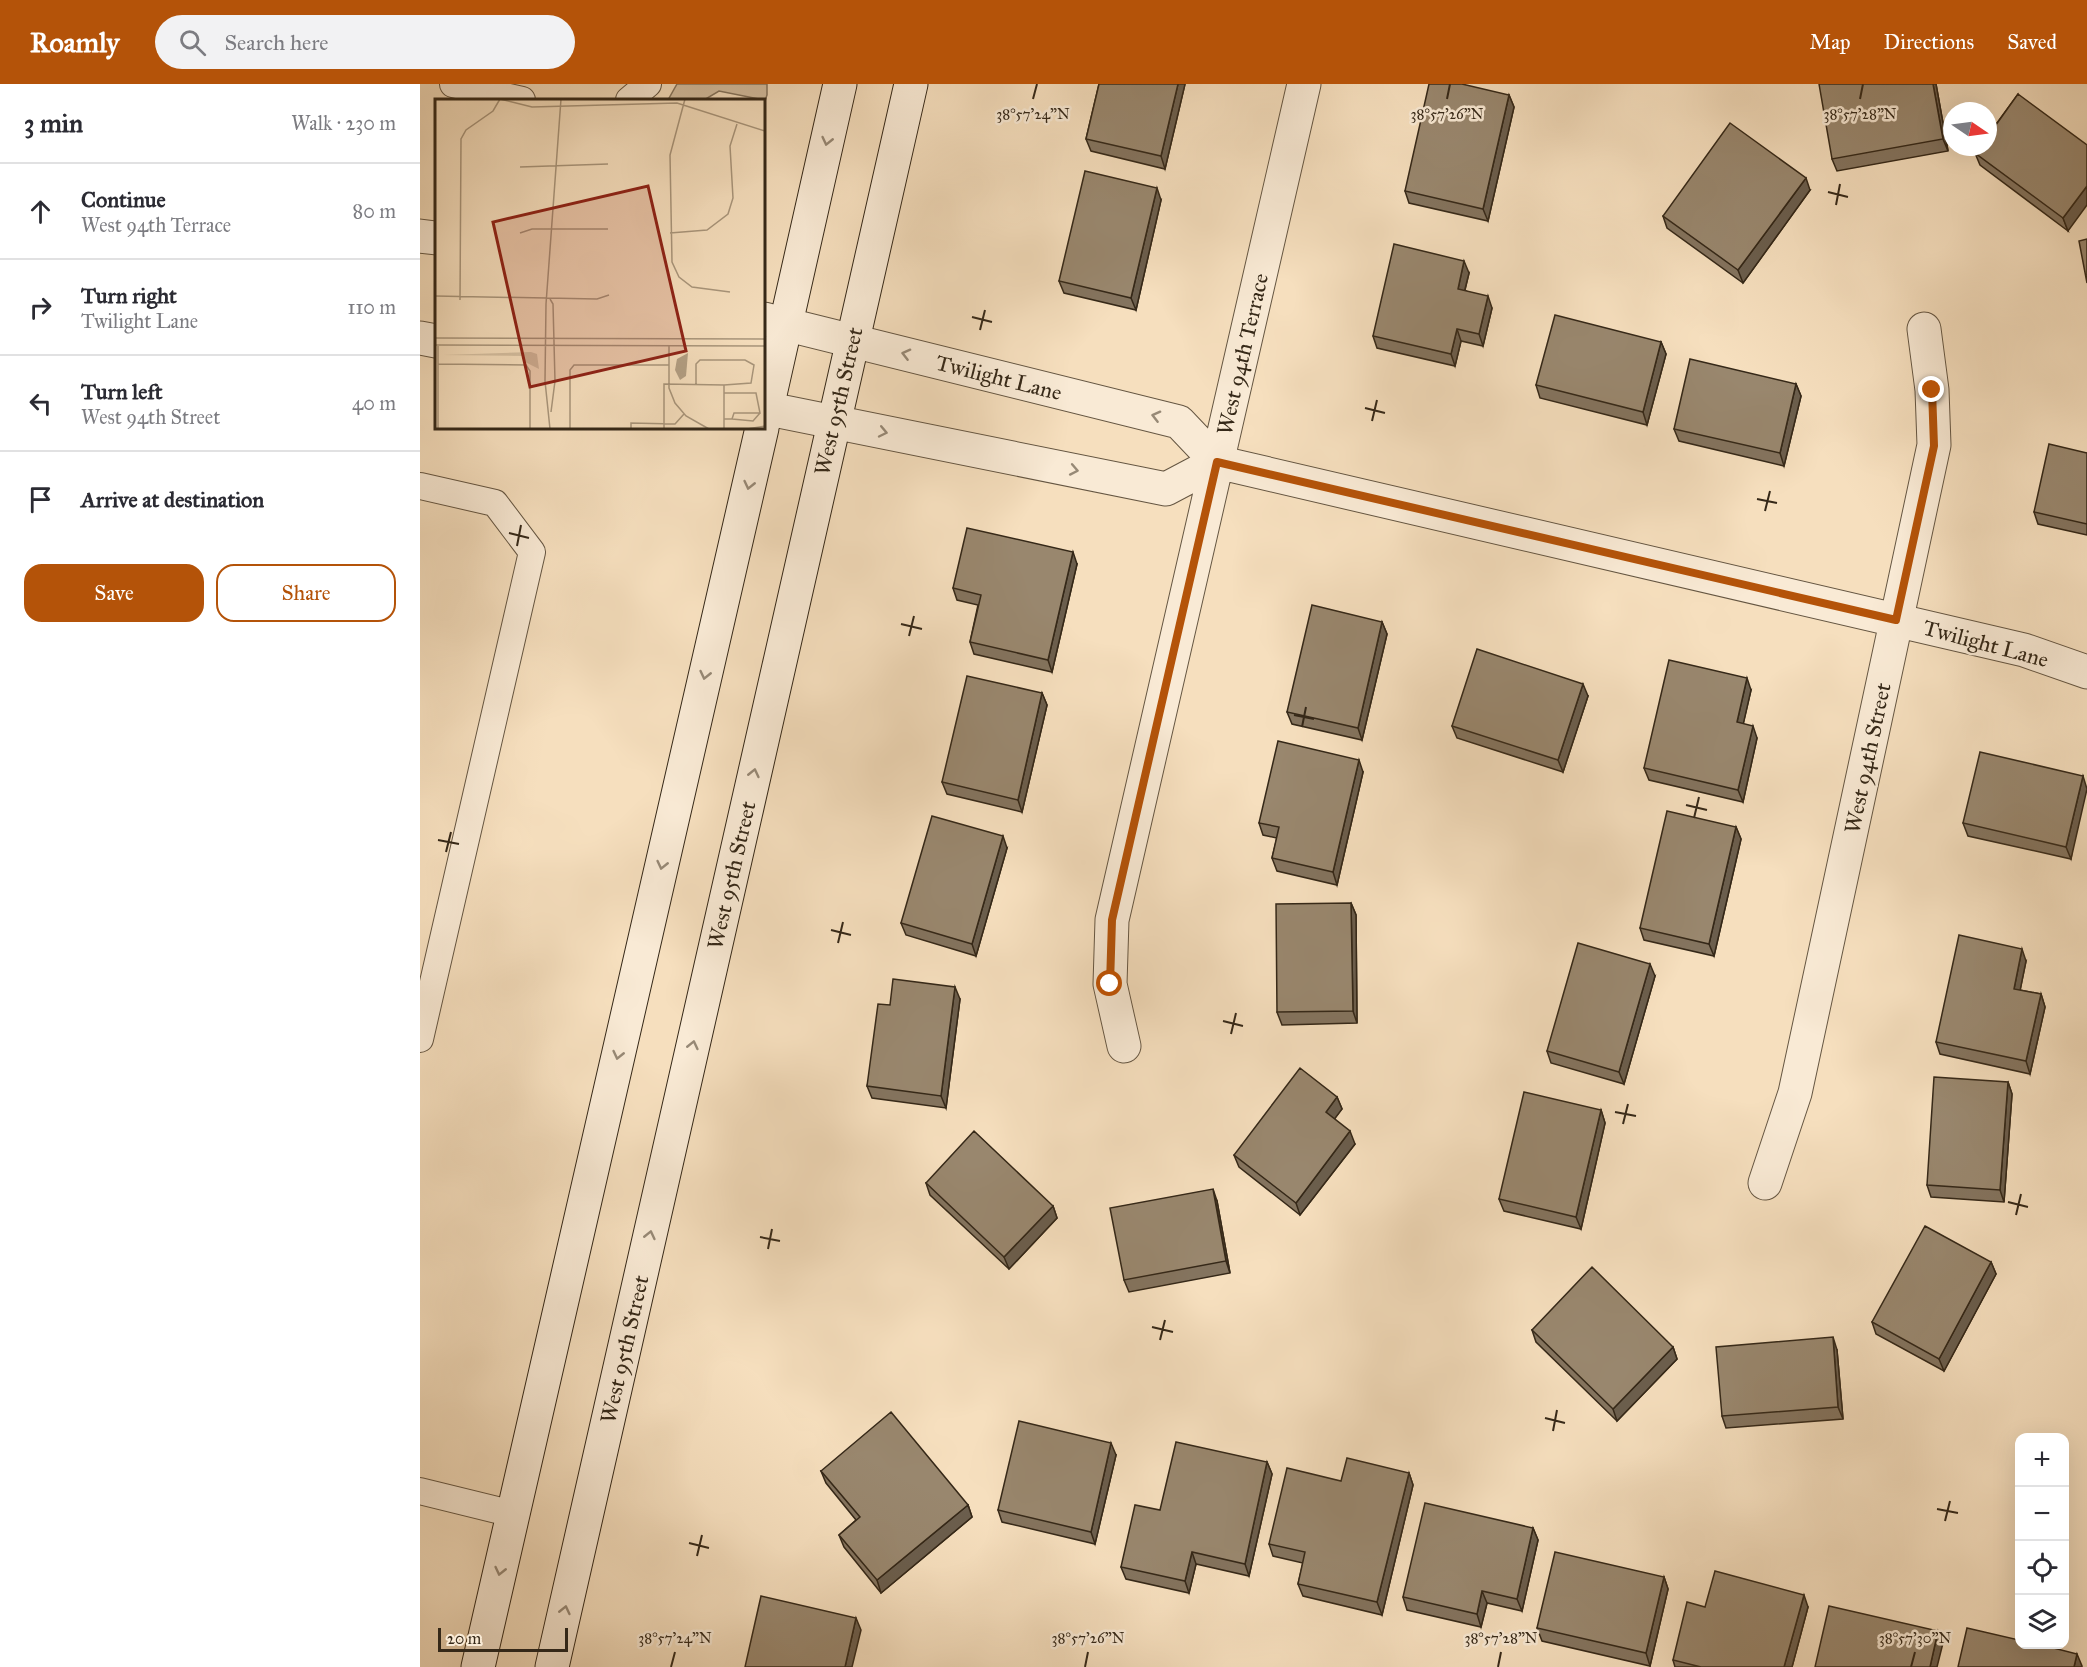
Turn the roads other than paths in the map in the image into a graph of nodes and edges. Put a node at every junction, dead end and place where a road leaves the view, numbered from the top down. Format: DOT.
graph roads {
  1 [pos="453,84"];
  2 [pos="648,84"];
  3 [pos="840,84"];
  4 [pos="911,84"];
  5 [pos="1304,84"];
  6 [pos="518,99"];
  7 [pos="630,99"];
  8 [pos="420,236"];
  9 [pos="435,238"];
  10 [pos="775,322"];
  11 [pos="1924,329"];
  12 [pos="420,338"];
  13 [pos="435,341"];
  14 [pos="852,341"];
  15 [pos="765,407"];
  16 [pos="765,416"];
  17 [pos="833,421"];
  18 [pos="761,429"];
  19 [pos="1217,462"];
  20 [pos="420,486"];
  21 [pos="1896,620"];
  22 [pos="2087,672"];
  23 [pos="420,1038"];
  24 [pos="1124,1046"];
  25 [pos="1765,1183"];
  26 [pos="420,1491"];
  27 [pos="513,1514"];
  28 [pos="478,1667"];
  29 [pos="552,1667"];
  1 -- 6 [label="lane"];
  2 -- 7 [label="lane"];
  3 -- 10 [label="street, one-way"];
  4 -- 14 [label="street, West 95th Street"];
  5 -- 19 [label="street, West 94th Terrace"];
  8 -- 9 [label="street"];
  10 -- 14 [label="street, Twilight Lane"];
  10 -- 15 [label="street"];
  11 -- 21 [label="street, West 94th Street"];
  12 -- 13 [label="street"];
  14 -- 17 [label="street, West 95th Street"];
  19 -- 14 [label="street, Twilight Lane, one-way"];
  16 -- 17 [label="street"];
  17 -- 19 [label="street, one-way"];
  29 -- 17 [label="street, West 95th Street, one-way"];
  18 -- 27 [label="street, one-way"];
  19 -- 21 [label="street, Twilight Lane"];
  19 -- 24 [label="street, West 94th Terrace"];
  20 -- 23 [label="lane"];
  21 -- 22 [label="street, Twilight Lane"];
  21 -- 25 [label="street, West 94th Street"];
  26 -- 27 [label="lane"];
  27 -- 28 [label="street, one-way"];
}
